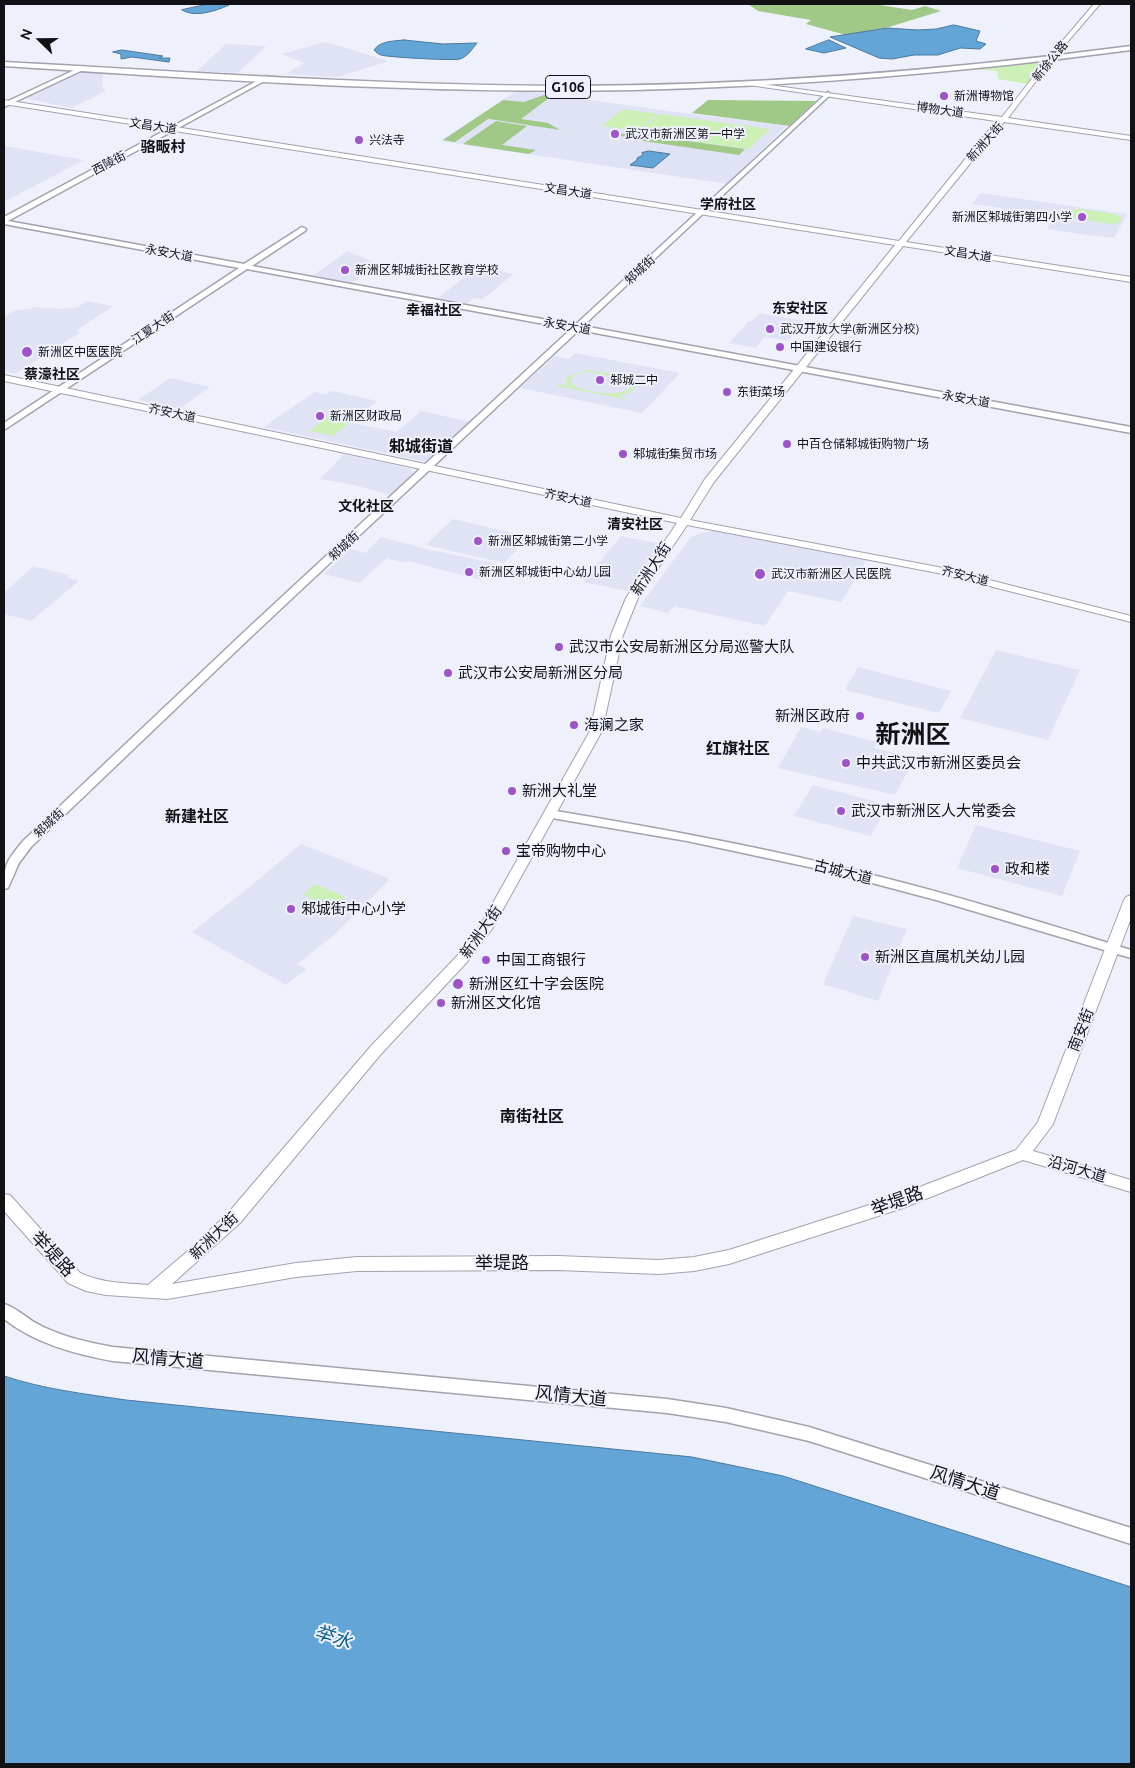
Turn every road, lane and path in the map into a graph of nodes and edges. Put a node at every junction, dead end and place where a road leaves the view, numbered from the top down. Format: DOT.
graph roads {
  1 [pos="1097,4"];
  2 [pos="1131,48"];
  3 [pos="1050,59"];
  4 [pos="4,64"];
  5 [pos="82,68"];
  6 [pos="266,78"];
  7 [pos="749,83"];
  8 [pos="758,83"];
  9 [pos="828,94"];
  10 [pos="6,102"];
  11 [pos="1004,119"];
  12 [pos="174,128"];
  13 [pos="1131,137"];
  14 [pos="704,211"];
  15 [pos="4,221"];
  16 [pos="302,229"];
  17 [pos="905,243"];
  18 [pos="245,266"];
  19 [pos="1131,279"];
  20 [pos="578,328"];
  21 [pos="803,369"];
  22 [pos="4,376"];
  23 [pos="62,388"];
  24 [pos="4,427"];
  25 [pos="1131,430"];
  26 [pos="429,466"];
  27 [pos="684,520"];
  28 [pos="1131,614"];
  29 [pos="1131,619"];
  30 [pos="550,814"];
  31 [pos="4,885"];
  32 [pos="1131,900"];
  33 [pos="1113,948"];
  34 [pos="1131,954"];
  35 [pos="1022,1154"];
  36 [pos="1131,1186"];
  37 [pos="4,1200"];
  38 [pos="151,1292"];
  39 [pos="4,1310"];
  40 [pos="1131,1536"];
  1 -- 3 [label="main road, 新徐公路"];
  2 -- 3 [label="highway, G106"];
  3 -- 8 [label="highway, G106"];
  3 -- 11 [label="main road, 新徐公路"];
  4 -- 5 [label="highway, G106"];
  5 -- 6 [label="highway, G106"];
  5 -- 10 [label="street"];
  6 -- 7 [label="highway, G106"];
  6 -- 12 [label="street, 西陵街"];
  7 -- 8 [label="highway, G106"];
  7 -- 9 [label="main road, 博物大道"];
  8 -- 11 [label="main road, 博物大道"];
  9 -- 11 [label="main road, 博物大道"];
  9 -- 14 [label="street, 邾城街"];
  10 -- 12 [label="main road, 文昌大道"];
  11 -- 13 [label="main road, 博物大道"];
  11 -- 17 [label="main road, 新洲大街"];
  12 -- 14 [label="main road, 文昌大道"];
  12 -- 15 [label="street, 西陵街"];
  14 -- 17 [label="main road, 文昌大道"];
  14 -- 20 [label="street, 邾城街"];
  15 -- 18 [label="street, 永安大道"];
  16 -- 18 [label="street, 江夏大街"];
  17 -- 19 [label="main road, 文昌大道"];
  17 -- 21 [label="main road, 新洲大街"];
  18 -- 20 [label="street, 永安大道"];
  18 -- 23 [label="street, 江夏大街"];
  20 -- 21 [label="street, 永安大道"];
  20 -- 26 [label="street, 邾城街"];
  21 -- 25 [label="street, 永安大道"];
  21 -- 27 [label="main road, 新洲大街"];
  22 -- 23 [label="main road, 齐安大道"];
  23 -- 24 [label="street, 江夏大街"];
  23 -- 26 [label="main road, 齐安大道"];
  26 -- 27 [label="main road, 齐安大道"];
  26 -- 31 [label="street, 邾城街"];
  27 -- 28 [label="main road, 齐安大道"];
  27 -- 29 [label="main road, 齐安大道"];
  27 -- 30 [label="main road, 新洲大街"];
  30 -- 33 [label="street, 古城大道"];
  30 -- 38 [label="main road, 新洲大街"];
  32 -- 33 [label="main road, 南安街"];
  33 -- 34 [label="street, 古城大道"];
  33 -- 35 [label="main road, 南安街"];
  35 -- 36 [label="main road, 沿河大道"];
  35 -- 38 [label="main road, 举堤路"];
  37 -- 38 [label="main road, 举堤路"];
  39 -- 40 [label="street, 风情大道"];
}
